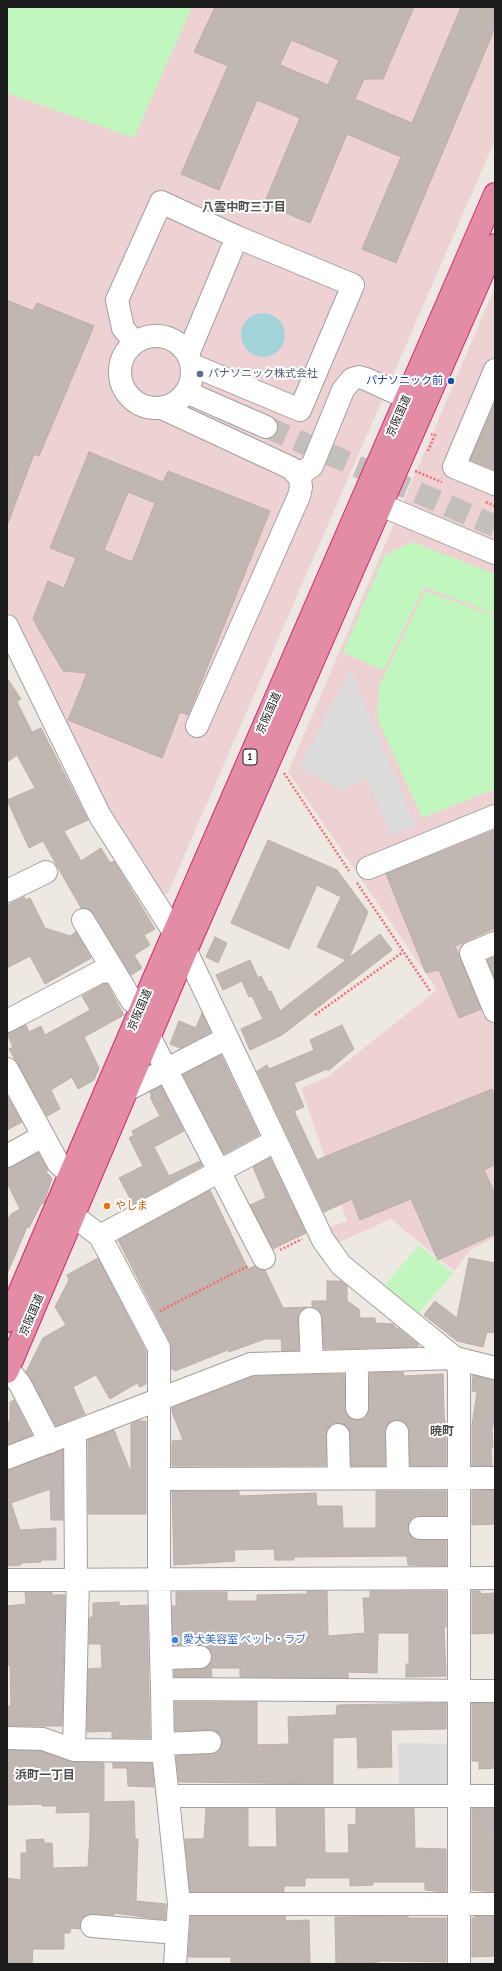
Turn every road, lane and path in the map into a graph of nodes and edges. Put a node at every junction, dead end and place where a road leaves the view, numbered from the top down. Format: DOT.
graph roads {
  1 [pos="495,194"];
  2 [pos="237,237"];
  3 [pos="495,245"];
  4 [pos="135,343"];
  5 [pos="190,360"];
  6 [pos="495,370"];
  7 [pos="186,392"];
  8 [pos="407,398"];
  9 [pos="162,408"];
  10 [pos="266,427"];
  11 [pos="435,435"];
  12 [pos="428,451"];
  13 [pos="296,472"];
  14 [pos="495,484"];
  15 [pos="381,505"];
  16 [pos="495,553"];
  17 [pos="7,626"];
  18 [pos="197,726"];
  19 [pos="495,816"];
  20 [pos="368,868"];
  21 [pos="46,872"];
  22 [pos="7,891"];
  23 [pos="83,920"];
  24 [pos="174,931"];
  25 [pos="495,943"];
  26 [pos="186,951"];
  27 [pos="403,952"];
  28 [pos="114,971"];
  29 [pos="141,1007"];
  30 [pos="495,1011"];
  31 [pos="315,1016"];
  32 [pos="7,1021"];
  33 [pos="150,1038"];
  34 [pos="227,1038"];
  35 [pos="7,1069"];
  36 [pos="167,1071"];
  37 [pos="127,1090"];
  38 [pos="43,1136"];
  39 [pos="275,1141"];
  40 [pos="7,1156"];
  41 [pos="219,1171"];
  42 [pos="71,1175"];
  43 [pos="74,1216"];
  44 [pos="318,1231"];
  45 [pos="100,1236"];
  46 [pos="264,1258"];
  47 [pos="144,1319"];
  48 [pos="310,1319"];
  49 [pos="7,1321"];
  50 [pos="455,1358"];
  51 [pos="357,1361"];
  52 [pos="312,1362"];
  53 [pos="495,1368"];
  54 [pos="8,1370"];
  55 [pos="160,1399"];
  56 [pos="358,1408"];
  57 [pos="75,1432"];
  58 [pos="397,1432"];
  59 [pos="338,1435"];
  60 [pos="50,1442"];
  61 [pos="7,1458"];
  62 [pos="339,1478"];
  63 [pos="398,1478"];
  64 [pos="459,1478"];
  65 [pos="495,1478"];
  66 [pos="159,1479"];
  67 [pos="420,1528"];
  68 [pos="458,1528"];
  69 [pos="495,1578"];
  70 [pos="77,1579"];
  71 [pos="159,1579"];
  72 [pos="458,1579"];
  73 [pos="7,1580"];
  74 [pos="200,1657"];
  75 [pos="161,1658"];
  76 [pos="162,1689"];
  77 [pos="460,1691"];
  78 [pos="495,1691"];
  79 [pos="7,1738"];
  80 [pos="210,1742"];
  81 [pos="163,1747"];
  82 [pos="74,1750"];
  83 [pos="168,1796"];
  84 [pos="459,1796"];
  85 [pos="495,1796"];
  86 [pos="179,1904"];
  87 [pos="458,1904"];
  88 [pos="495,1904"];
  89 [pos="92,1926"];
  90 [pos="177,1934"];
  91 [pos="175,1964"];
  92 [pos="459,1964"];
  1 -- 8 [label="highway, 京阪国道 / 1"];
  2 -- 4 [label="street"];
  2 -- 5 [label="street"];
  2 -- 5 [label="street"];
  3 -- 15 [label="highway, 京阪国道 / 1"];
  4 -- 5 [label="street"];
  4 -- 9 [label="street"];
  5 -- 7 [label="street"];
  6 -- 14 [label="street"];
  7 -- 9 [label="street"];
  7 -- 10 [label="street"];
  8 -- 13 [label="street"];
  8 -- 24 [label="highway, 京阪国道 / 1"];
  9 -- 13 [label="street"];
  11 -- 12 [label="path"];
  13 -- 18 [label="street"];
  15 -- 16 [label="street"];
  15 -- 26 [label="highway, 京阪国道 / 1"];
  17 -- 24 [label="street"];
  19 -- 20 [label="street"];
  21 -- 22 [label="street"];
  23 -- 28 [label="street"];
  24 -- 26 [label="street"];
  24 -- 29 [label="highway, 京阪国道 / 1"];
  25 -- 30 [label="street"];
  26 -- 33 [label="highway, 京阪国道 / 1"];
  26 -- 34 [label="street"];
  27 -- 31 [label="path"];
  28 -- 29 [label="street"];
  28 -- 32 [label="street"];
  29 -- 42 [label="highway, 京阪国道 / 1"];
  33 -- 36 [label="street"];
  33 -- 37 [label="highway, 京阪国道 / 1"];
  34 -- 36 [label="street"];
  34 -- 39 [label="street"];
  35 -- 38 [label="street"];
  36 -- 37 [label="street"];
  36 -- 41 [label="street"];
  37 -- 43 [label="highway, 京阪国道 / 1"];
  38 -- 40 [label="street"];
  38 -- 42 [label="street"];
  39 -- 41 [label="street"];
  39 -- 44 [label="street"];
  41 -- 45 [label="street"];
  41 -- 46 [label="street"];
  42 -- 49 [label="highway, 京阪国道 / 1"];
  43 -- 45 [label="street"];
  43 -- 54 [label="highway, 京阪国道 / 1"];
  44 -- 46 [label="path"];
  44 -- 50 [label="street"];
  45 -- 47 [label="street"];
  46 -- 47 [label="path"];
  47 -- 55 [label="street"];
  48 -- 52 [label="street"];
  50 -- 51 [label="street"];
  50 -- 53 [label="street"];
  50 -- 64 [label="street"];
  51 -- 52 [label="street"];
  51 -- 56 [label="street"];
  52 -- 55 [label="street"];
  54 -- 60 [label="street"];
  55 -- 57 [label="street"];
  55 -- 66 [label="street"];
  57 -- 60 [label="street"];
  57 -- 70 [label="street"];
  58 -- 63 [label="street"];
  59 -- 62 [label="street"];
  60 -- 61 [label="street"];
  62 -- 63 [label="street"];
  62 -- 66 [label="street"];
  63 -- 64 [label="street"];
  64 -- 65 [label="street"];
  64 -- 68 [label="street"];
  66 -- 71 [label="street"];
  67 -- 68 [label="street"];
  68 -- 72 [label="street"];
  69 -- 72 [label="street"];
  70 -- 71 [label="street"];
  70 -- 73 [label="street"];
  70 -- 82 [label="street"];
  71 -- 72 [label="street"];
  71 -- 75 [label="street"];
  72 -- 77 [label="street"];
  74 -- 75 [label="street"];
  75 -- 76 [label="street"];
  76 -- 77 [label="street"];
  76 -- 81 [label="street"];
  77 -- 78 [label="street"];
  77 -- 84 [label="street"];
  79 -- 82 [label="street"];
  80 -- 81 [label="street"];
  81 -- 82 [label="street"];
  81 -- 83 [label="street"];
  83 -- 84 [label="street"];
  83 -- 86 [label="street"];
  84 -- 85 [label="street"];
  84 -- 87 [label="street"];
  86 -- 87 [label="street"];
  86 -- 90 [label="street"];
  87 -- 88 [label="street"];
  87 -- 92 [label="street"];
  89 -- 90 [label="street"];
  90 -- 91 [label="street"];
}
